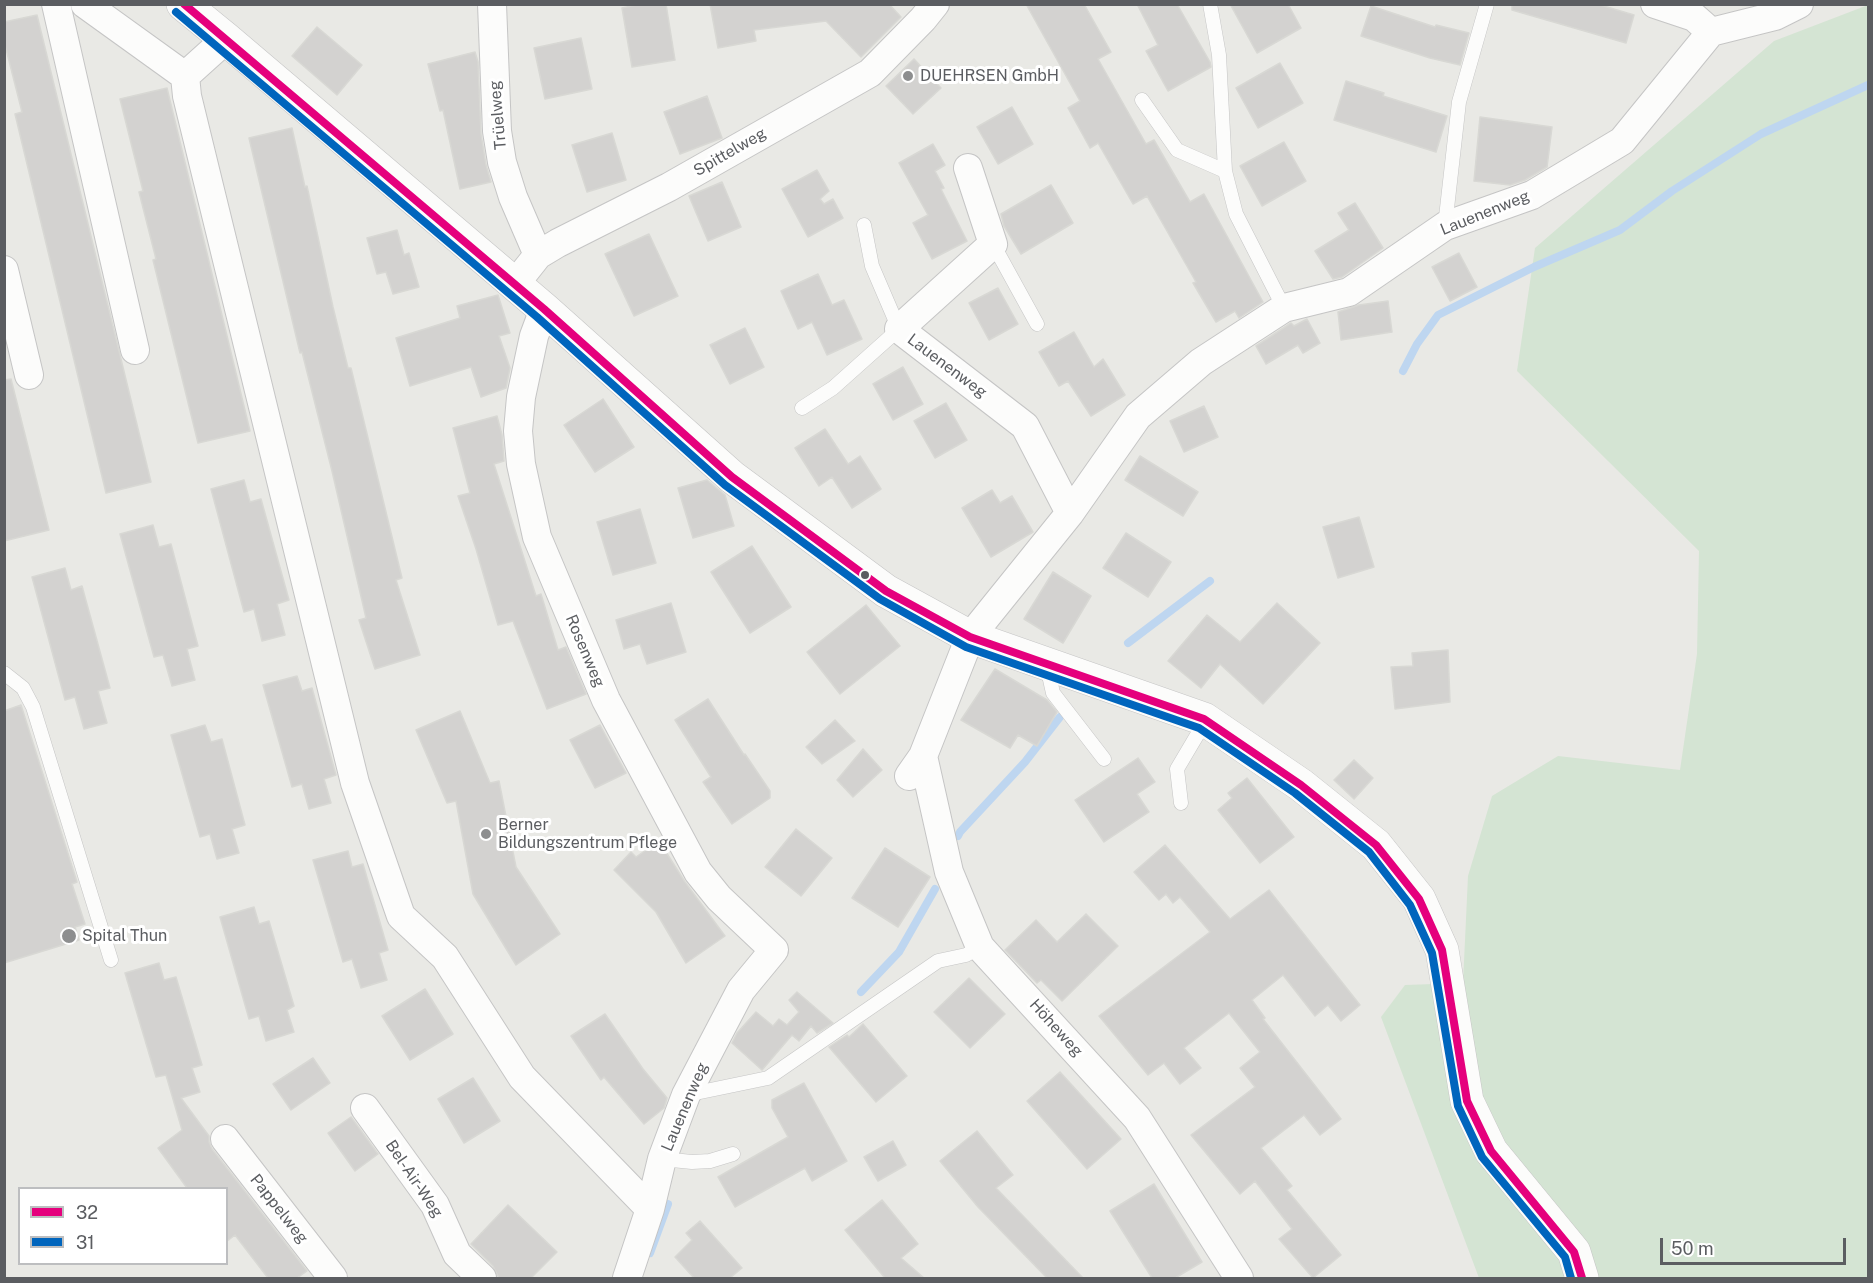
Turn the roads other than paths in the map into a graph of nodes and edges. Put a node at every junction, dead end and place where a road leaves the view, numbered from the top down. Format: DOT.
graph roads {
  1 [pos="56,4"];
  2 [pos="85,4"];
  3 [pos="183,4"];
  4 [pos="492,4"];
  5 [pos="1210,4"];
  6 [pos="1487,4"];
  7 [pos="1655,4"];
  8 [pos="1799,4"];
  9 [pos="921,10"];
  10 [pos="1711,32"];
  11 [pos="226,39"];
  12 [pos="185,76"];
  13 [pos="1142,100"];
  14 [pos="968,168"];
  15 [pos="1225,171"];
  16 [pos="864,225"];
  17 [pos="1445,226"];
  18 [pos="993,244"];
  19 [pos="538,255"];
  20 [pos="4,270"];
  21 [pos="515,284"];
  22 [pos="1284,308"];
  23 [pos="544,309"];
  24 [pos="1038,324"];
  25 [pos="898,329"];
  26 [pos="135,350"];
  27 [pos="29,375"];
  28 [pos="802,408"];
  29 [pos="1070,513"];
  30 [pos="970,637"];
  31 [pos="1047,664"];
  32 [pos="4,673"];
  33 [pos="1206,720"];
  34 [pos="1104,759"];
  35 [pos="916,766"];
  36 [pos="1181,803"];
  37 [pos="980,947"];
  38 [pos="774,950"];
  39 [pos="111,960"];
  40 [pos="686,1095"];
  41 [pos="365,1108"];
  42 [pos="225,1138"];
  43 [pos="733,1154"];
  44 [pos="662,1159"];
  45 [pos="650,1209"];
  46 [pos="333,1278"];
  47 [pos="482,1278"];
  48 [pos="627,1278"];
  49 [pos="1239,1278"];
  50 [pos="1582,1278"];
  1 -- 26 [label="street"];
  2 -- 12 [label="street"];
  3 -- 11 [label="street"];
  4 -- 19 [label="street, Trüelweg"];
  5 -- 15 [label="lane"];
  6 -- 17 [label="lane"];
  7 -- 10 [label="street"];
  8 -- 10 [label="street"];
  9 -- 19 [label="street, Spittelweg"];
  10 -- 17 [label="street, Lauenenweg"];
  11 -- 12 [label="street"];
  11 -- 21 [label="street"];
  12 -- 45 [label="street"];
  13 -- 15 [label="lane"];
  14 -- 18 [label="street"];
  15 -- 22 [label="lane"];
  16 -- 25 [label="lane"];
  17 -- 22 [label="street, Lauenenweg"];
  18 -- 24 [label="lane"];
  18 -- 25 [label="street, Lauenenweg"];
  19 -- 21 [label="street, Spittelweg"];
  20 -- 27 [label="street"];
  21 -- 23 [label="street"];
  22 -- 29 [label="street, Lauenenweg"];
  23 -- 30 [label="street"];
  23 -- 38 [label="street, Rosenweg"];
  25 -- 28 [label="lane"];
  25 -- 29 [label="street, Lauenenweg"];
  29 -- 30 [label="street, Lauenenweg"];
  30 -- 31 [label="street"];
  30 -- 35 [label="street, Lauenenweg"];
  31 -- 33 [label="street"];
  31 -- 34 [label="lane"];
  32 -- 39 [label="lane"];
  33 -- 36 [label="lane"];
  33 -- 50 [label="street"];
  35 -- 37 [label="street, Höheweg"];
  37 -- 40 [label="lane"];
  37 -- 49 [label="street, Höheweg"];
  38 -- 40 [label="street, Lauenenweg"];
  40 -- 44 [label="street, Lauenenweg"];
  41 -- 47 [label="street, Bel-Air-Weg"];
  42 -- 46 [label="street, Pappelweg"];
  43 -- 44 [label="lane"];
  44 -- 45 [label="street, Lauenenweg"];
  45 -- 48 [label="street, Lauenenweg"];
}
